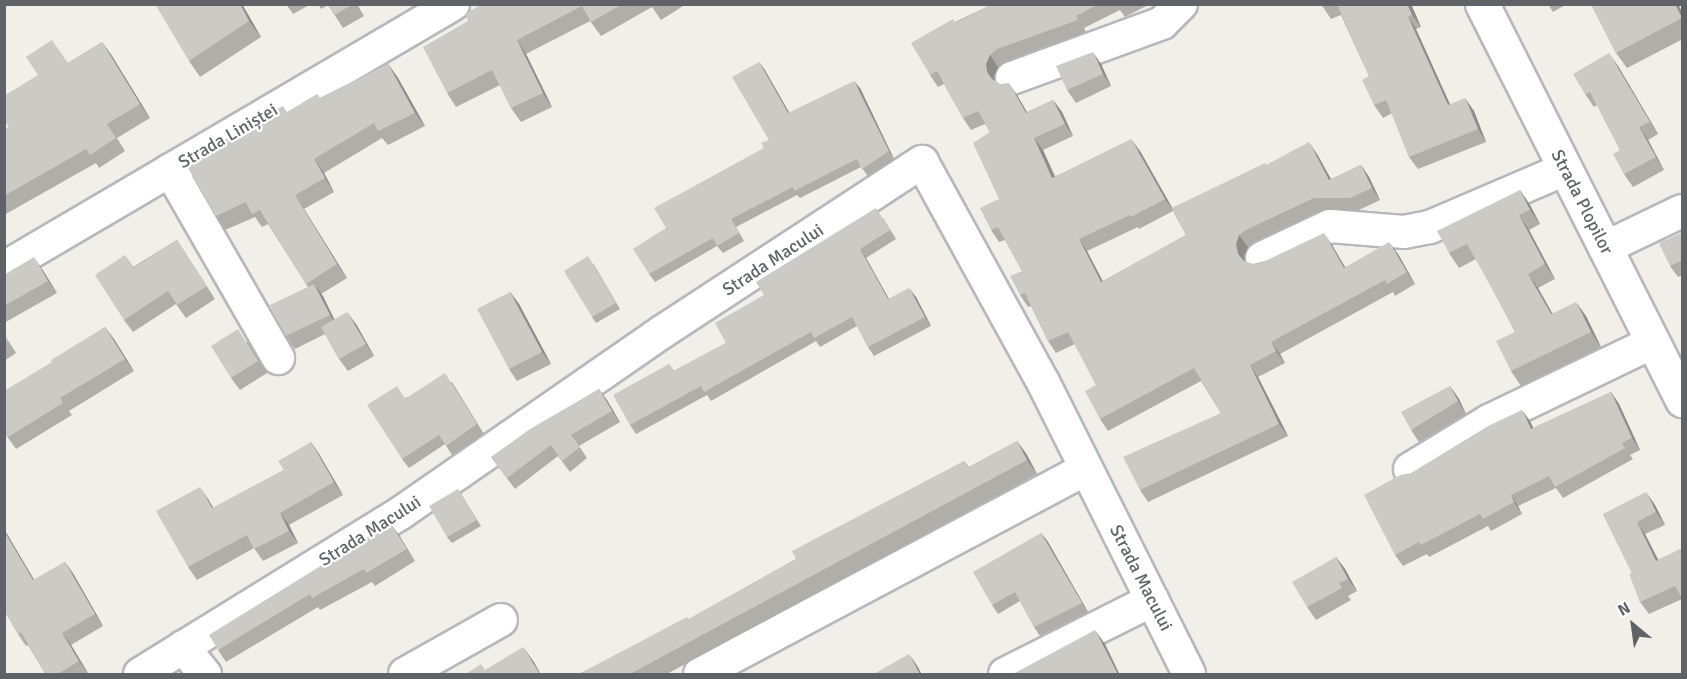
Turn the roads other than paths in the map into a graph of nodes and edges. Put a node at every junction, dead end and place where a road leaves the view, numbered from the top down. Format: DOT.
graph roads {
  1 [pos="453,4"];
  2 [pos="1181,4"];
  3 [pos="1482,4"];
  4 [pos="1012,78"];
  5 [pos="1565,169"];
  6 [pos="170,170"];
  7 [pos="1683,211"];
  8 [pos="1605,248"];
  9 [pos="1262,258"];
  10 [pos="4,268"];
  11 [pos="1653,342"];
  12 [pos="278,358"];
  13 [pos="1683,400"];
  14 [pos="1086,469"];
  15 [pos="1410,469"];
  16 [pos="1152,600"];
  17 [pos="501,620"];
  18 [pos="183,647"];
  19 [pos="140,675"];
  20 [pos="205,675"];
  21 [pos="405,675"];
  22 [pos="700,675"];
  23 [pos="1005,675"];
  24 [pos="1189,675"];
  1 -- 6 [label="street, Strada Liniștei"];
  2 -- 4 [label="street"];
  3 -- 5 [label="street, Strada Plopilor"];
  5 -- 8 [label="street, Strada Plopilor"];
  5 -- 9 [label="street"];
  6 -- 10 [label="street, Strada Liniștei"];
  6 -- 12 [label="street"];
  7 -- 8 [label="street"];
  8 -- 11 [label="street, Strada Plopilor"];
  11 -- 13 [label="street, Strada Plopilor"];
  11 -- 15 [label="street"];
  14 -- 16 [label="street, Strada Macului"];
  14 -- 18 [label="street, Strada Macului"];
  14 -- 22 [label="street"];
  16 -- 23 [label="street"];
  16 -- 24 [label="street, Strada Macului"];
  17 -- 21 [label="street"];
  18 -- 19 [label="street, Strada Macului"];
  18 -- 20 [label="street"];
}
